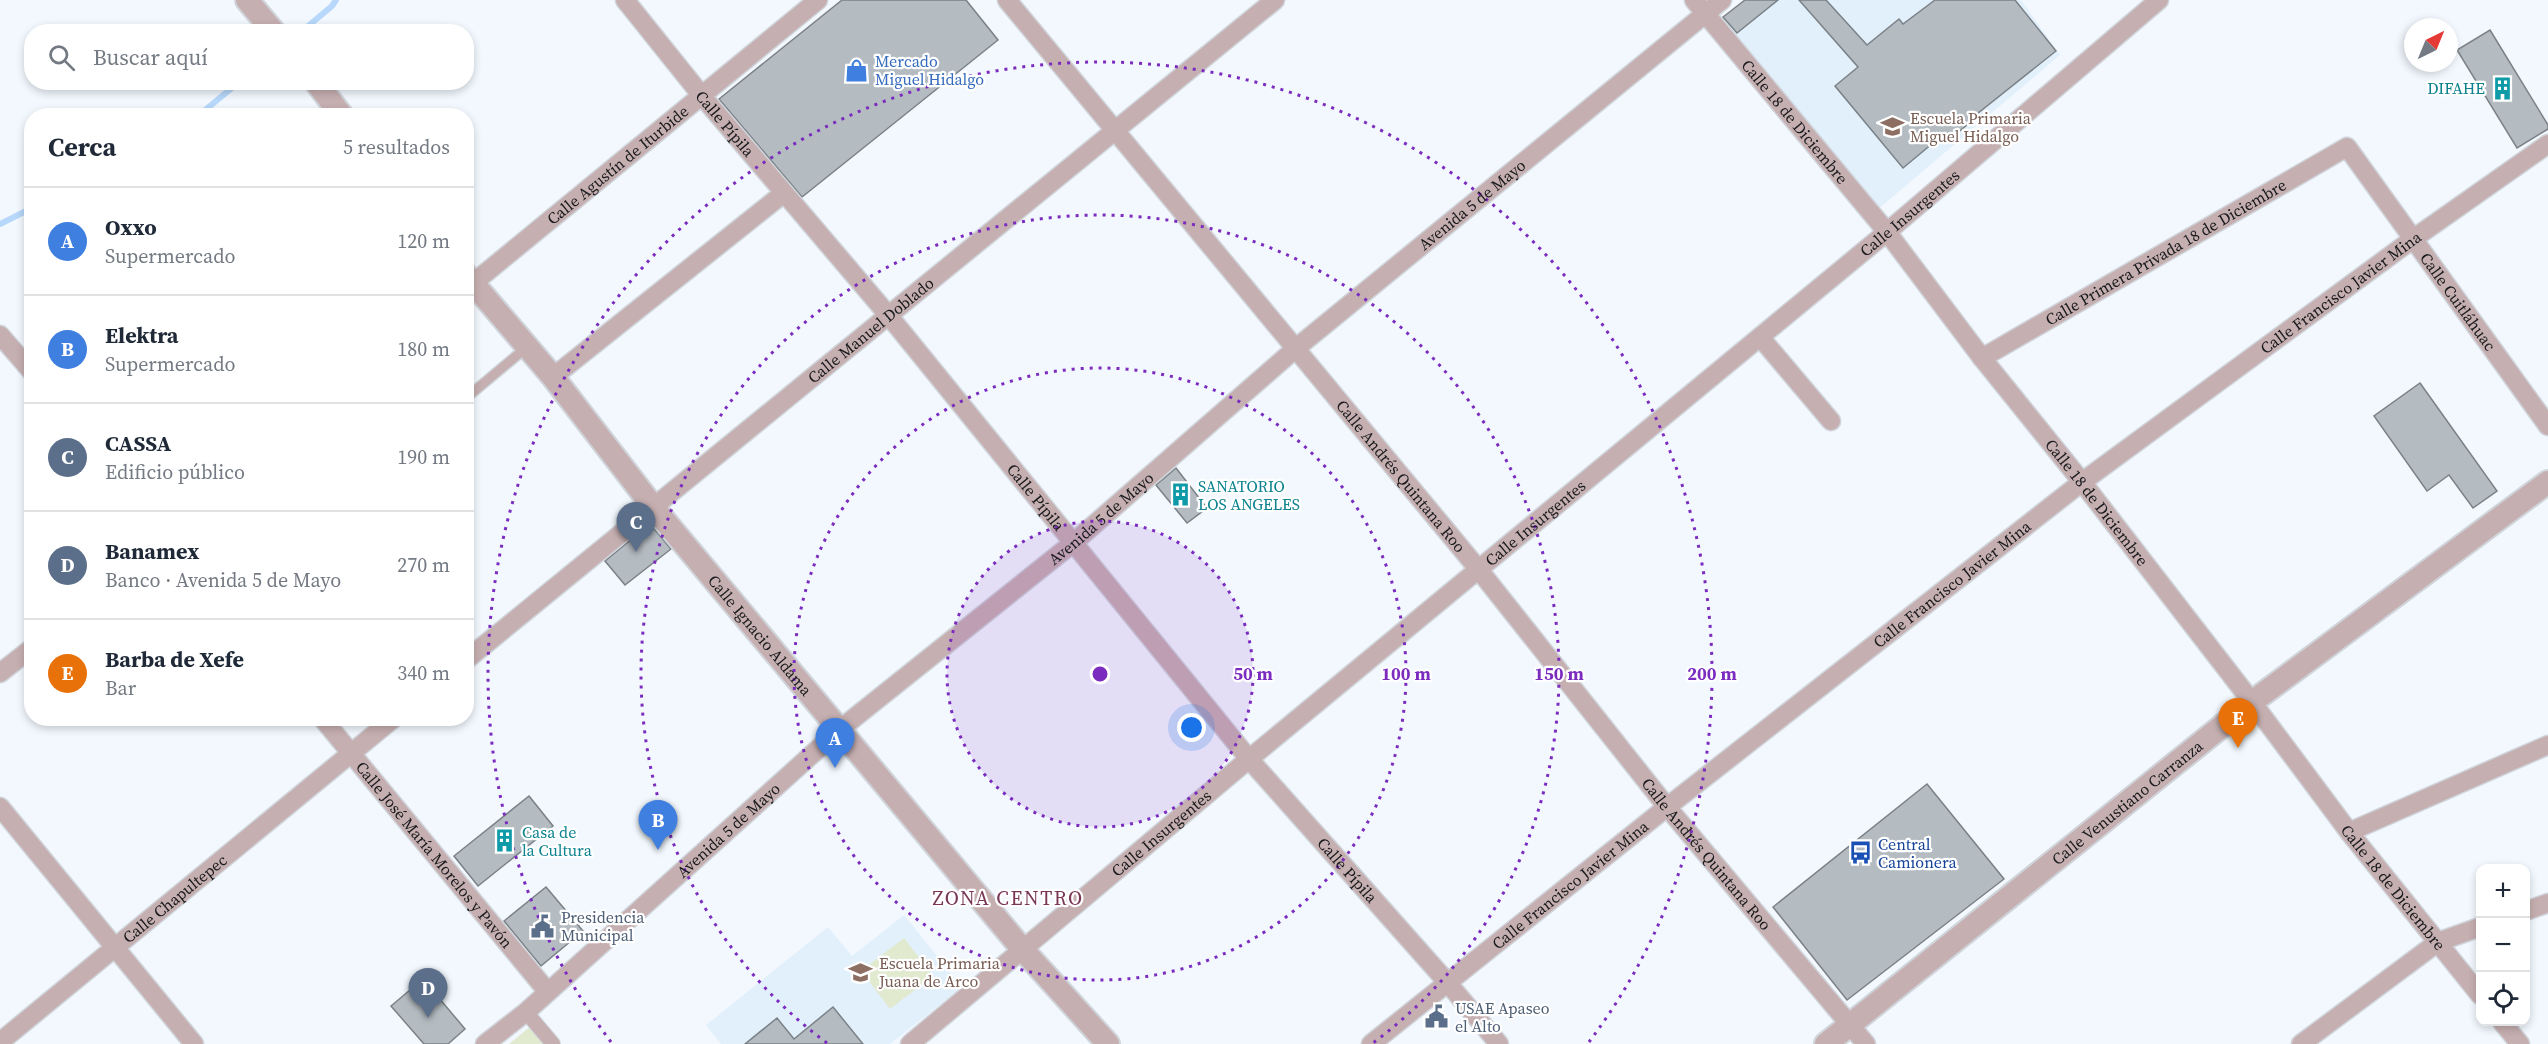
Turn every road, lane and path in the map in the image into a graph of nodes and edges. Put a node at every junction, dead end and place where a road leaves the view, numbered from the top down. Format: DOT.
graph roads {
  1 [pos="247,0"];
  2 [pos="625,0"];
  3 [pos="818,0"];
  4 [pos="1007,0"];
  5 [pos="1275,0"];
  6 [pos="1722,0"];
  7 [pos="2159,0"];
  8 [pos="1699,7"];
  9 [pos="268,24"];
  10 [pos="322,90"];
  11 [pos="702,96"];
  12 [pos="336,108"];
  13 [pos="1115,133"];
  14 [pos="2548,144"];
  15 [pos="2348,147"];
  16 [pos="784,193"];
  17 [pos="1887,232"];
  18 [pos="2413,239"];
  19 [pos="474,278"];
  20 [pos="474,288"];
  21 [pos="889,316"];
  22 [pos="0,335"];
  23 [pos="1760,337"];
  24 [pos="527,347"];
  25 [pos="1296,349"];
  26 [pos="1982,358"];
  27 [pos="24,363"];
  28 [pos="553,377"];
  29 [pos="474,391"];
  30 [pos="1831,421"];
  31 [pos="2548,426"];
  32 [pos="2082,482"];
  33 [pos="2548,482"];
  34 [pos="654,508"];
  35 [pos="1073,543"];
  36 [pos="1479,570"];
  37 [pos="24,654"];
  38 [pos="474,654"];
  39 [pos="0,673"];
  40 [pos="2252,702"];
  41 [pos="328,726"];
  42 [pos="384,726"];
  43 [pos="839,730"];
  44 [pos="2548,745"];
  45 [pos="351,754"];
  46 [pos="1249,759"];
  47 [pos="0,807"];
  48 [pos="1667,807"];
  49 [pos="2349,832"];
  50 [pos="2548,903"];
  51 [pos="2530,910"];
  52 [pos="2476,929"];
  53 [pos="2438,942"];
  54 [pos="115,950"];
  55 [pos="1023,950"];
  56 [pos="1448,982"];
  57 [pos="2476,989"];
  58 [pos="547,991"];
  59 [pos="526,1012"];
  60 [pos="1850,1026"];
  61 [pos="2505,1026"];
  62 [pos="0,1042"];
  63 [pos="194,1044"];
  64 [pos="485,1044"];
  65 [pos="553,1044"];
  66 [pos="910,1044"];
  67 [pos="1108,1044"];
  68 [pos="1371,1044"];
  69 [pos="1499,1044"];
  70 [pos="1826,1044"];
  71 [pos="1866,1044"];
  72 [pos="2301,1044"];
  73 [pos="2520,1044"];
  1 -- 9 [label="street"];
  2 -- 11 [label="street, Calle Pípila"];
  3 -- 11 [label="street, Calle Agustín de Iturbide"];
  4 -- 13 [label="street, Calle Andrés Quintana Roo"];
  5 -- 13 [label="street, Calle Manuel Doblado"];
  6 -- 8 [label="street, Avenida 5 de Mayo"];
  7 -- 17 [label="street, Calle Insurgentes"];
  8 -- 17 [label="street, Calle 18 de Diciembre"];
  8 -- 25 [label="street, Avenida 5 de Mayo"];
  10 -- 12 [label="street"];
  11 -- 16 [label="street, Calle Pípila"];
  11 -- 19 [label="street, Calle Agustín de Iturbide"];
  13 -- 21 [label="street, Calle Manuel Doblado"];
  13 -- 25 [label="street, Calle Andrés Quintana Roo"];
  14 -- 18 [label="street, Calle Francisco Javier Mina"];
  15 -- 18 [label="street, Calle Cuitláhuac"];
  15 -- 26 [label="street, Calle Primera Privada 18 de Diciembre"];
  16 -- 21 [label="street, Calle Pípila"];
  16 -- 28 [label="street"];
  17 -- 23 [label="street, Calle Insurgentes"];
  17 -- 26 [label="street, Calle 18 de Diciembre"];
  18 -- 31 [label="street, Calle Cuitláhuac"];
  18 -- 32 [label="street, Calle Francisco Javier Mina"];
  20 -- 24 [label="street, Calle Ignacio Aldama"];
  21 -- 34 [label="street, Calle Manuel Doblado"];
  21 -- 35 [label="street, Calle Pípila"];
  22 -- 27 [label="street"];
  23 -- 30 [label="street"];
  23 -- 36 [label="street, Calle Insurgentes"];
  24 -- 28 [label="street, Calle Ignacio Aldama"];
  24 -- 29 [label="lane"];
  25 -- 35 [label="street, Avenida 5 de Mayo"];
  25 -- 36 [label="street, Calle Andrés Quintana Roo"];
  26 -- 32 [label="street, Calle 18 de Diciembre"];
  28 -- 34 [label="street, Calle Ignacio Aldama"];
  32 -- 40 [label="street, Calle 18 de Diciembre"];
  32 -- 48 [label="street, Calle Francisco Javier Mina"];
  33 -- 40 [label="street, Calle Venustiano Carranza"];
  34 -- 38 [label="street, Calle Manuel Doblado"];
  34 -- 43 [label="street, Calle Ignacio Aldama"];
  35 -- 43 [label="street, Avenida 5 de Mayo"];
  35 -- 46 [label="street, Calle Pípila"];
  36 -- 46 [label="street, Calle Insurgentes"];
  36 -- 48 [label="street, Calle Andrés Quintana Roo"];
  37 -- 39 [label="street"];
  40 -- 49 [label="street, Calle 18 de Diciembre"];
  40 -- 60 [label="street, Calle Venustiano Carranza"];
  41 -- 45 [label="street, Calle José María Morelos y Pavón"];
  42 -- 45 [label="street"];
  43 -- 55 [label="street, Calle Ignacio Aldama"];
  43 -- 58 [label="street, Avenida 5 de Mayo"];
  44 -- 49 [label="street"];
  45 -- 54 [label="street, Calle Chapultepec"];
  45 -- 58 [label="street, Calle José María Morelos y Pavón"];
  46 -- 55 [label="street, Calle Insurgentes"];
  46 -- 56 [label="street, Calle Pípila"];
  47 -- 54 [label="street"];
  48 -- 56 [label="street, Calle Francisco Javier Mina"];
  48 -- 60 [label="street, Calle Andrés Quintana Roo"];
  49 -- 53 [label="street, Calle 18 de Diciembre"];
  50 -- 51 [label="street"];
  52 -- 53 [label="street"];
  53 -- 57 [label="street, Calle 18 de Diciembre"];
  53 -- 72 [label="street"];
  54 -- 62 [label="street, Calle Chapultepec"];
  54 -- 63 [label="street"];
  55 -- 66 [label="street, Calle Insurgentes"];
  55 -- 67 [label="street, Calle Ignacio Aldama"];
  56 -- 68 [label="street, Calle Francisco Javier Mina"];
  56 -- 69 [label="street, Calle Pípila"];
  58 -- 59 [label="street, Avenida 5 de Mayo"];
  59 -- 64 [label="street, Avenida 5 de Mayo"];
  59 -- 65 [label="street"];
  60 -- 70 [label="street, Calle Venustiano Carranza"];
  60 -- 71 [label="street, Calle Andrés Quintana Roo"];
  61 -- 73 [label="street"];
}
